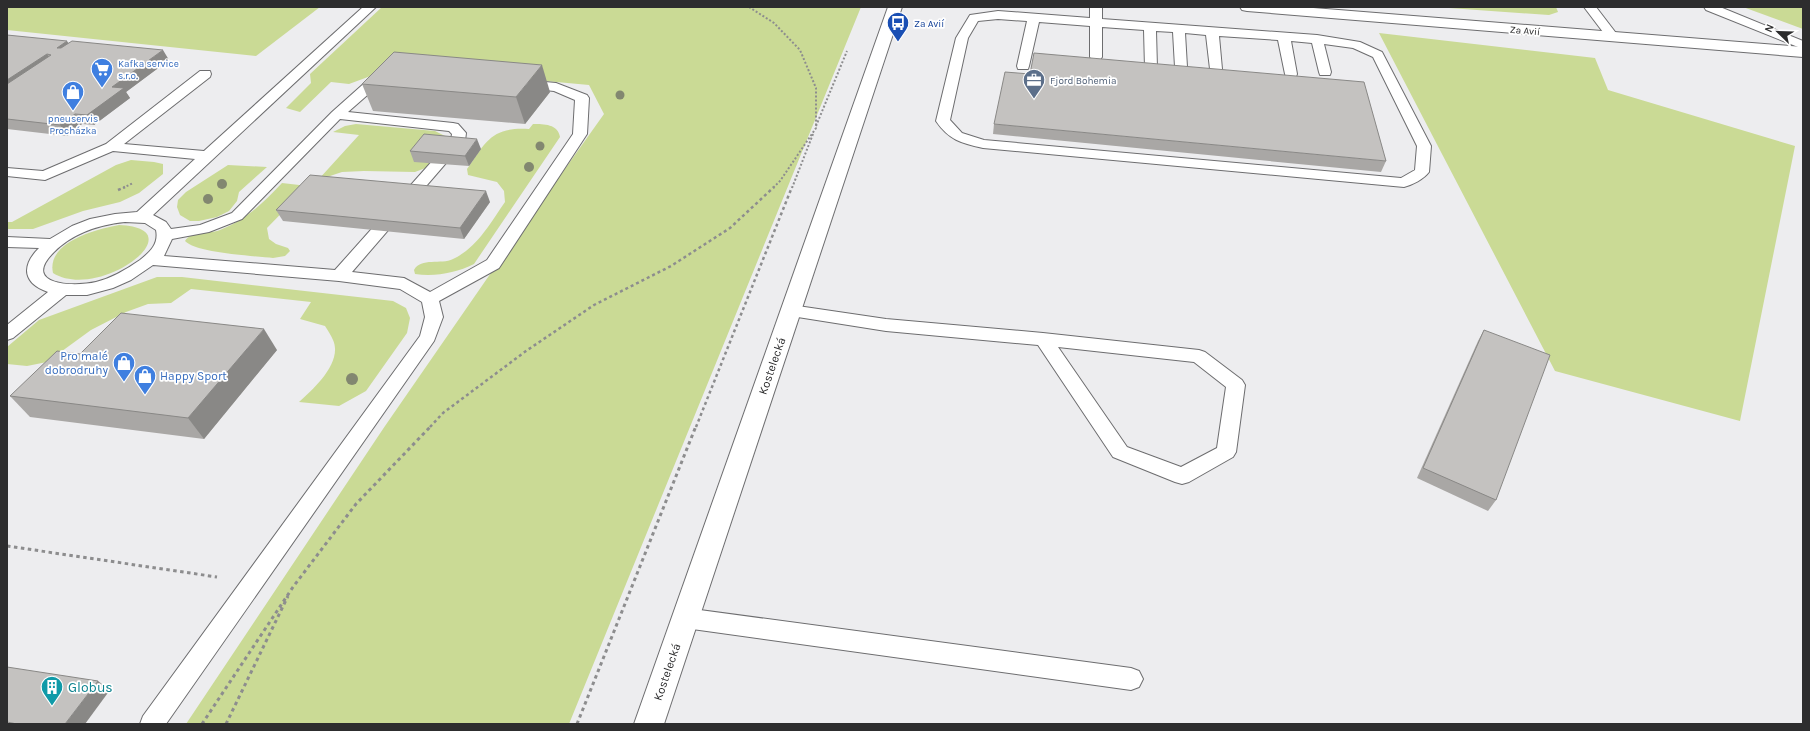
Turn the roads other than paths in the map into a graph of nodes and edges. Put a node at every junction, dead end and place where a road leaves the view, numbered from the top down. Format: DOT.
graph roads {
  1 [pos="370,7"];
  2 [pos="895,7"];
  3 [pos="1096,7"];
  4 [pos="1247,7"];
  5 [pos="1590,7"];
  6 [pos="1710,7"];
  7 [pos="1034,17"];
  8 [pos="1095,21"];
  9 [pos="1150,26"];
  10 [pos="1179,28"];
  11 [pos="1212,31"];
  12 [pos="1284,37"];
  13 [pos="1613,37"];
  14 [pos="1317,39"];
  15 [pos="1803,45"];
  16 [pos="1803,52"];
  17 [pos="1096,57"];
  18 [pos="1023,66"];
  19 [pos="1181,67"];
  20 [pos="1151,68"];
  21 [pos="1216,69"];
  22 [pos="393,72"];
  23 [pos="1325,72"];
  24 [pos="205,74"];
  25 [pos="1291,74"];
  26 [pos="509,83"];
  27 [pos="337,115"];
  28 [pos="111,147"];
  29 [pos="206,156"];
  30 [pos="7,172"];
  31 [pos="142,217"];
  32 [pos="166,235"];
  33 [pos="7,242"];
  34 [pos="52,244"];
  35 [pos="151,260"];
  36 [pos="339,276"];
  37 [pos="62,290"];
  38 [pos="430,299"];
  39 [pos="791,312"];
  40 [pos="7,334"];
  41 [pos="1043,339"];
  42 [pos="685,618"];
  43 [pos="1131,679"];
  44 [pos="152,724"];
  45 [pos="649,724"];
  1 -- 29 [label="lane"];
  2 -- 39 [label="street, Kostelecká"];
  3 -- 8 [label="lane"];
  4 -- 13 [label="street, Za Avií"];
  5 -- 13 [label="lane"];
  6 -- 15 [label="lane"];
  7 -- 8 [label="lane"];
  7 -- 14 [label="lane"];
  7 -- 18 [label="lane"];
  8 -- 9 [label="lane"];
  8 -- 17 [label="lane"];
  9 -- 10 [label="lane"];
  9 -- 20 [label="lane"];
  10 -- 11 [label="lane"];
  10 -- 19 [label="lane"];
  11 -- 12 [label="lane"];
  11 -- 21 [label="lane"];
  12 -- 14 [label="lane"];
  12 -- 25 [label="lane"];
  13 -- 16 [label="street, Za Avií"];
  14 -- 23 [label="lane"];
  22 -- 27 [label="lane"];
  24 -- 28 [label="lane"];
  26 -- 38 [label="lane"];
  27 -- 32 [label="lane"];
  27 -- 36 [label="lane"];
  28 -- 29 [label="lane"];
  28 -- 30 [label="lane"];
  29 -- 31 [label="lane"];
  31 -- 32 [label="lane"];
  31 -- 34 [label="lane"];
  32 -- 35 [label="lane"];
  33 -- 34 [label="lane"];
  34 -- 37 [label="lane"];
  35 -- 36 [label="lane"];
  35 -- 37 [label="lane"];
  36 -- 38 [label="lane"];
  37 -- 40 [label="lane"];
  38 -- 44 [label="lane"];
  39 -- 41 [label="lane"];
  39 -- 42 [label="street, Kostelecká"];
  41 -- 41 [label="lane"];
  42 -- 43 [label="lane"];
  42 -- 45 [label="street, Kostelecká"];
}
